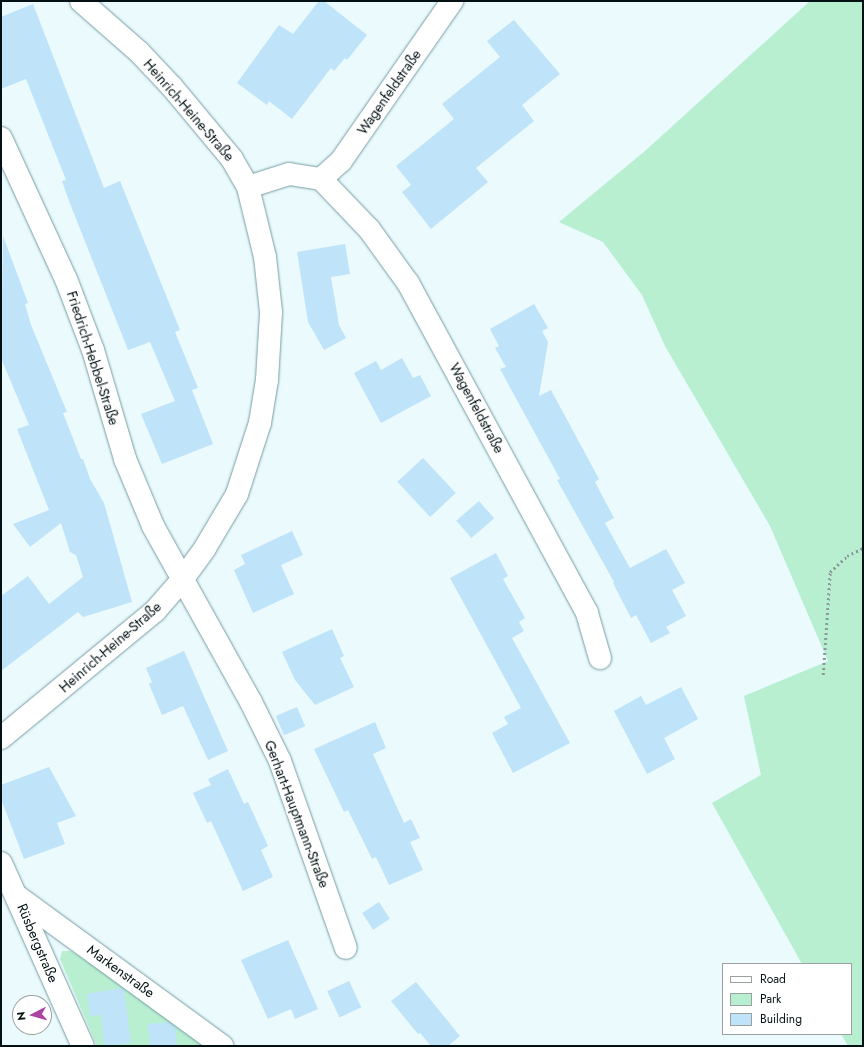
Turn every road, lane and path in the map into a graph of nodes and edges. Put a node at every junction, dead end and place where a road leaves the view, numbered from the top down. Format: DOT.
graph roads {
  1 [pos="81,1"];
  2 [pos="452,1"];
  3 [pos="1,138"];
  4 [pos="321,179"];
  5 [pos="248,187"];
  6 [pos="863,548"];
  7 [pos="182,580"];
  8 [pos="600,658"];
  9 [pos="823,675"];
  10 [pos="1,738"];
  11 [pos="1,862"];
  12 [pos="18,897"];
  13 [pos="346,948"];
  14 [pos="83,1046"];
  15 [pos="222,1046"];
  1 -- 5 [label="street, Heinrich-Heine-Straße"];
  2 -- 4 [label="street, Wagenfeldstraße"];
  3 -- 7 [label="street, Friedrich-Hebbel-Straße"];
  4 -- 5 [label="street"];
  4 -- 8 [label="street, Wagenfeldstraße"];
  5 -- 7 [label="street, Heinrich-Heine-Straße"];
  6 -- 9 [label="path"];
  7 -- 10 [label="street, Heinrich-Heine-Straße"];
  7 -- 13 [label="street, Gerhart-Hauptmann-Straße"];
  11 -- 12 [label="street, Rüsbergstraße"];
  12 -- 14 [label="street, Rüsbergstraße"];
  12 -- 15 [label="street, Markenstraße"];
}
